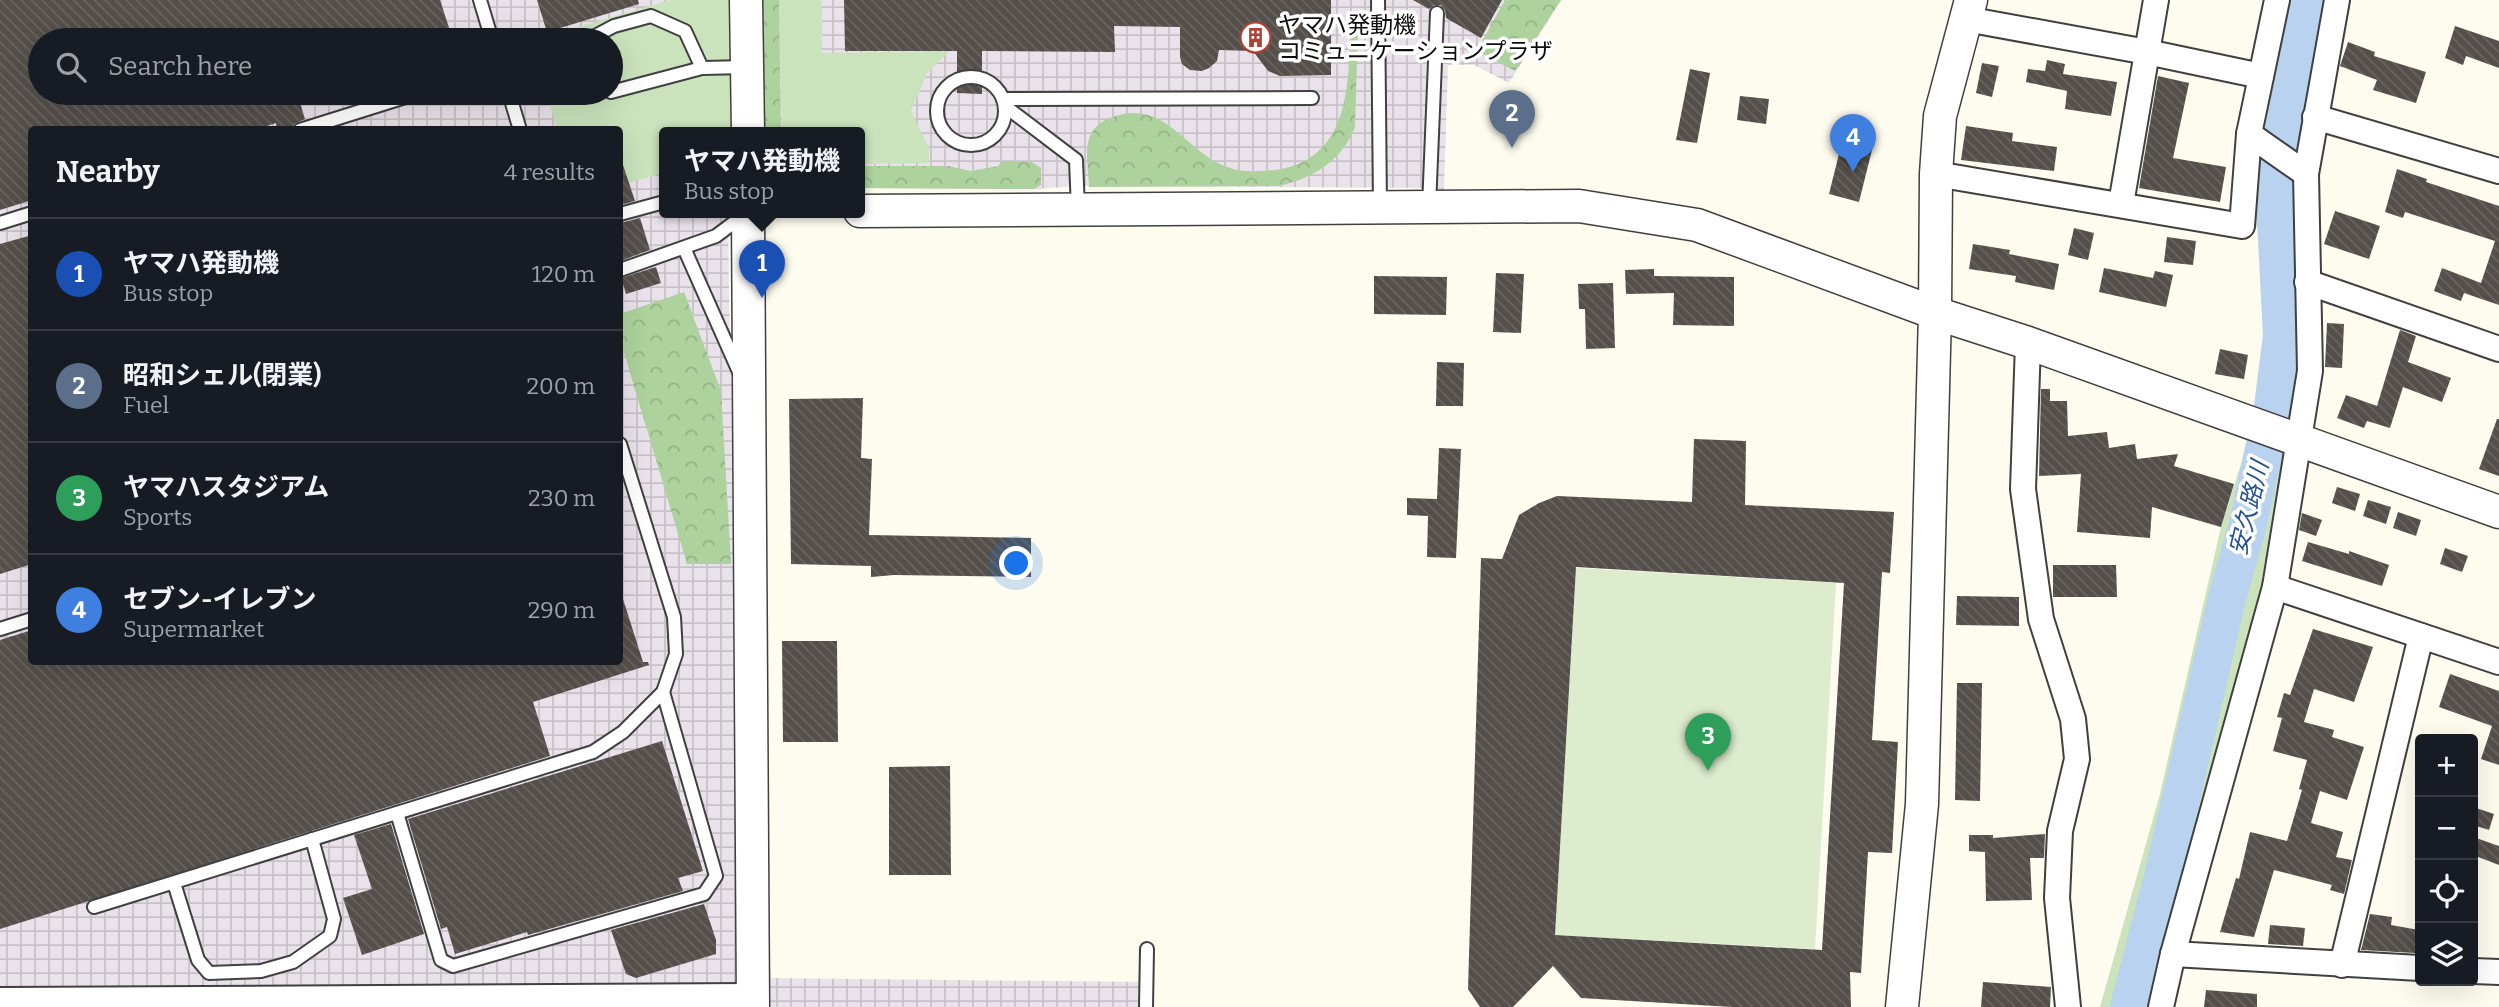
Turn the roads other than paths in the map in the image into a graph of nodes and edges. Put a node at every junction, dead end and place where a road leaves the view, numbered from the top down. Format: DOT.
graph roads {
  1 [pos="480,0"];
  2 [pos="746,0"];
  3 [pos="1378,0"];
  4 [pos="2156,0"];
  5 [pos="2277,0"];
  6 [pos="2337,0"];
  7 [pos="1968,10"];
  8 [pos="1437,13"];
  9 [pos="488,28"];
  10 [pos="610,28"];
  11 [pos="2147,52"];
  12 [pos="747,67"];
  13 [pos="702,68"];
  14 [pos="2262,76"];
  15 [pos="623,89"];
  16 [pos="1312,98"];
  17 [pos="1004,103"];
  18 [pos="380,105"];
  19 [pos="513,105"];
  20 [pos="2315,117"];
  21 [pos="313,126"];
  22 [pos="519,126"];
  23 [pos="748,127"];
  24 [pos="2254,138"];
  25 [pos="2301,171"];
  26 [pos="2499,171"];
  27 [pos="1936,174"];
  28 [pos="659,203"];
  29 [pos="2121,204"];
  30 [pos="1380,208"];
  31 [pos="1429,208"];
  32 [pos="1078,210"];
  33 [pos="865,211"];
  34 [pos="623,213"];
  35 [pos="28,215"];
  36 [pos="740,218"];
  37 [pos="748,218"];
  38 [pos="0,223"];
  39 [pos="684,248"];
  40 [pos="623,269"];
  41 [pos="2306,282"];
  42 [pos="1935,313"];
  43 [pos="2028,343"];
  44 [pos="2499,349"];
  45 [pos="749,393"];
  46 [pos="2300,440"];
  47 [pos="623,454"];
  48 [pos="2499,512"];
  49 [pos="2275,587"];
  50 [pos="28,620"];
  51 [pos="0,629"];
  52 [pos="2421,636"];
  53 [pos="2499,662"];
  54 [pos="663,692"];
  55 [pos="397,813"];
  56 [pos="312,839"];
  57 [pos="174,883"];
  58 [pos="94,907"];
  59 [pos="1147,949"];
  60 [pos="2173,954"];
  61 [pos="2342,965"];
  62 [pos="2415,968"];
  63 [pos="2478,971"];
  64 [pos="2499,972"];
  65 [pos="0,1000"];
  66 [pos="752,1001"];
  67 [pos="1146,1007"];
  68 [pos="1902,1007"];
  69 [pos="2068,1007"];
  70 [pos="2161,1007"];
  1 -- 9 [label="lane"];
  2 -- 12 [label="street"];
  3 -- 30 [label="lane"];
  4 -- 11 [label="street"];
  5 -- 14 [label="street"];
  6 -- 20 [label="street"];
  7 -- 11 [label="street"];
  7 -- 27 [label="street"];
  8 -- 31 [label="lane"];
  10 -- 13 [label="lane"];
  11 -- 14 [label="street"];
  11 -- 29 [label="street"];
  12 -- 13 [label="lane"];
  12 -- 23 [label="street"];
  13 -- 15 [label="lane"];
  14 -- 24 [label="street"];
  16 -- 17 [label="lane"];
  17 -- 17 [label="lane"];
  17 -- 32 [label="lane"];
  18 -- 21 [label="lane"];
  19 -- 22 [label="lane"];
  20 -- 25 [label="street"];
  20 -- 26 [label="street"];
  24 -- 25 [label="street"];
  24 -- 29 [label="street"];
  25 -- 41 [label="street"];
  27 -- 29 [label="street"];
  27 -- 42 [label="street"];
  28 -- 34 [label="lane"];
  30 -- 31 [label="street"];
  30 -- 32 [label="street"];
  31 -- 42 [label="street"];
  32 -- 33 [label="street"];
  35 -- 38 [label="lane"];
  36 -- 39 [label="lane"];
  37 -- 45 [label="street"];
  39 -- 40 [label="lane"];
  39 -- 45 [label="lane"];
  41 -- 44 [label="street"];
  41 -- 46 [label="street"];
  42 -- 43 [label="street"];
  42 -- 68 [label="street"];
  43 -- 46 [label="street"];
  43 -- 69 [label="street"];
  45 -- 66 [label="street"];
  46 -- 48 [label="street"];
  46 -- 49 [label="street"];
  47 -- 54 [label="lane"];
  49 -- 52 [label="street"];
  49 -- 60 [label="street"];
  50 -- 51 [label="lane"];
  52 -- 53 [label="street"];
  52 -- 61 [label="street"];
  54 -- 55 [label="lane"];
  54 -- 55 [label="lane"];
  55 -- 56 [label="lane"];
  56 -- 57 [label="lane"];
  56 -- 57 [label="lane"];
  57 -- 58 [label="lane"];
  59 -- 67 [label="lane"];
  60 -- 61 [label="street"];
  60 -- 70 [label="street"];
  61 -- 62 [label="street"];
  63 -- 64 [label="street"];
  65 -- 66 [label="street"];
}
